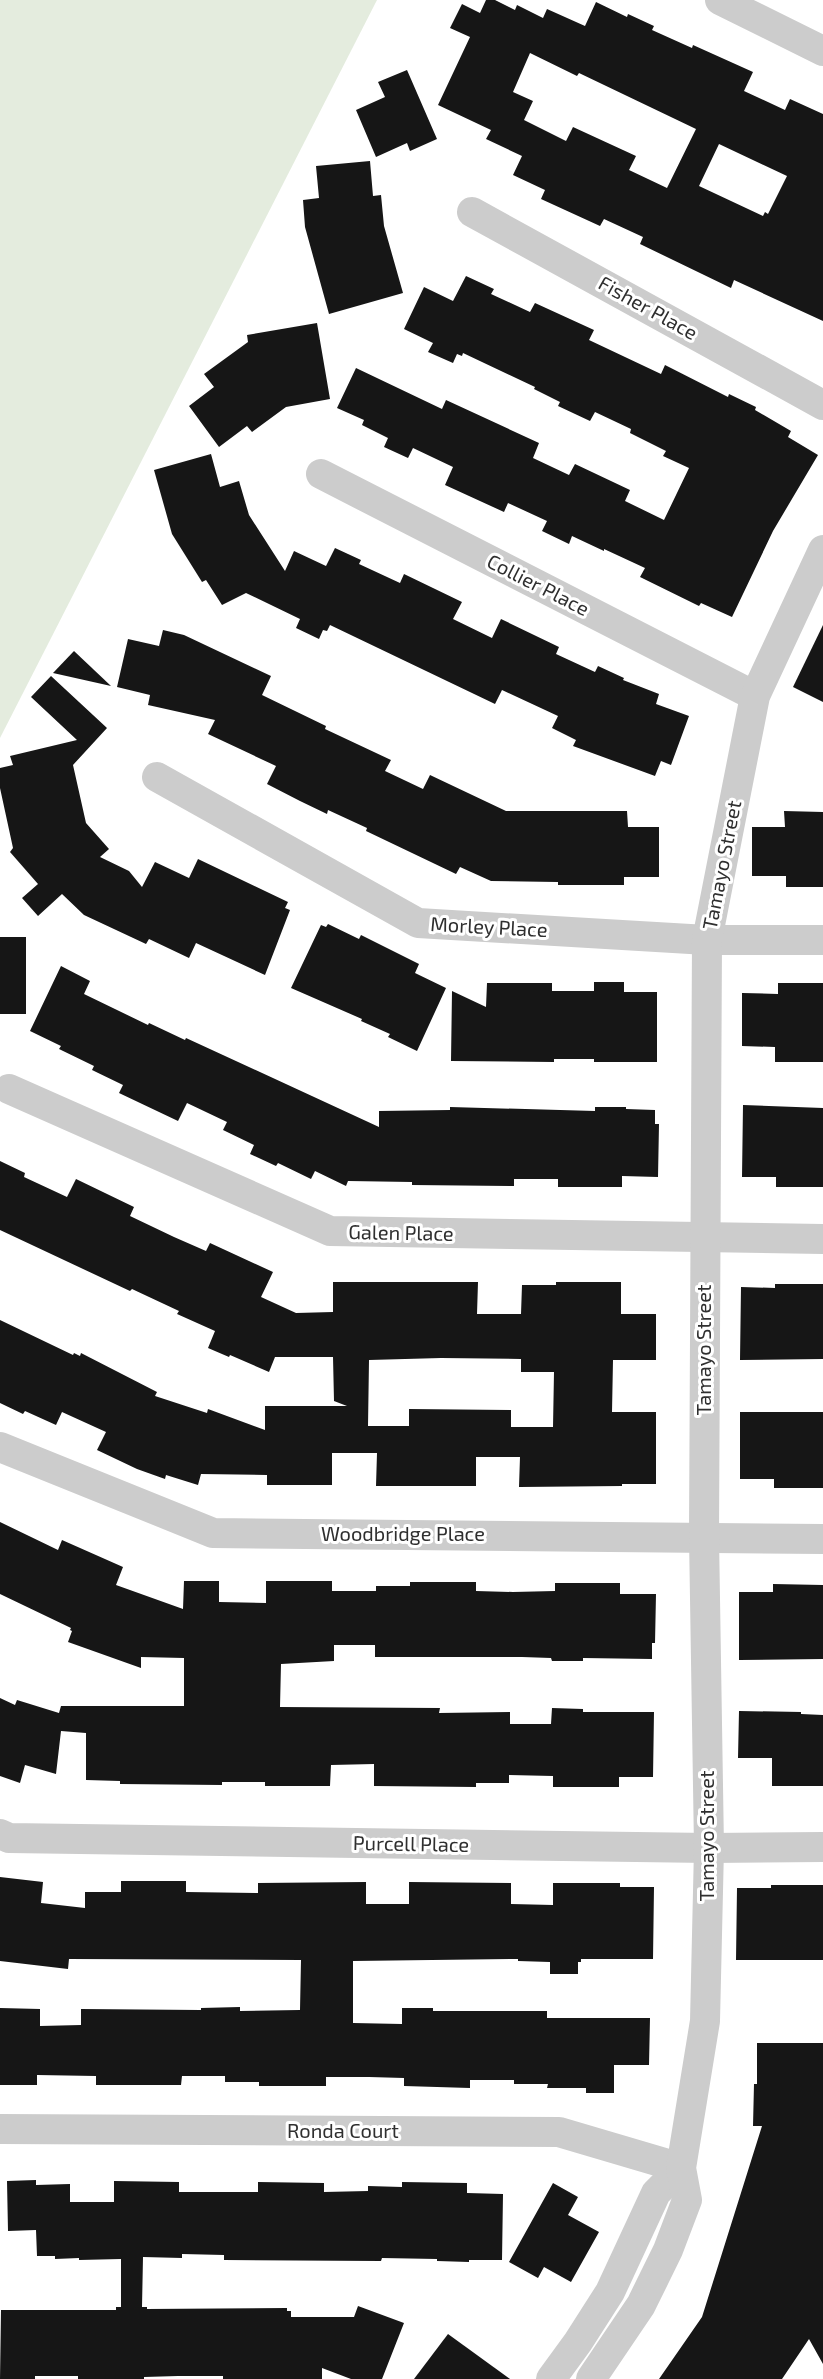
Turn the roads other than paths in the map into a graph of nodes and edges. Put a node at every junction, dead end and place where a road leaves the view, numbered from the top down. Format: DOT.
graph roads {
  1 [pos="720,0"];
  2 [pos="823,51"];
  3 [pos="472,212"];
  4 [pos="823,405"];
  5 [pos="321,474"];
  6 [pos="822,556"];
  7 [pos="755,696"];
  8 [pos="157,777"];
  9 [pos="707,940"];
  10 [pos="823,940"];
  11 [pos="9,1089"];
  12 [pos="704,1239"];
  13 [pos="823,1239"];
  14 [pos="0,1447"];
  15 [pos="704,1536"];
  16 [pos="823,1539"];
  17 [pos="0,1834"];
  18 [pos="823,1847"];
  19 [pos="709,1848"];
  20 [pos="0,2129"];
  21 [pos="681,2168"];
  22 [pos="551,2379"];
  23 [pos="591,2379"];
  1 -- 2 [label="street"];
  3 -- 4 [label="street, Fisher Place"];
  5 -- 7 [label="street, Collier Place"];
  6 -- 7 [label="street, Tamayo Street"];
  7 -- 9 [label="street, Tamayo Street"];
  8 -- 9 [label="street, Morley Place"];
  9 -- 10 [label="street, Morley Place"];
  9 -- 12 [label="street, Tamayo Street"];
  11 -- 12 [label="street, Galen Place"];
  12 -- 13 [label="street, Galen Place"];
  12 -- 15 [label="street, Tamayo Street"];
  14 -- 15 [label="street, Woodbridge Place"];
  15 -- 16 [label="street, Woodbridge Place"];
  15 -- 19 [label="street, Tamayo Street"];
  17 -- 19 [label="street, Purcell Place"];
  18 -- 19 [label="street, Purcell Place"];
  19 -- 21 [label="street, Tamayo Street"];
  20 -- 21 [label="street, Ronda Court"];
  21 -- 22 [label="street"];
  21 -- 23 [label="street, Tamayo Street"];
}
